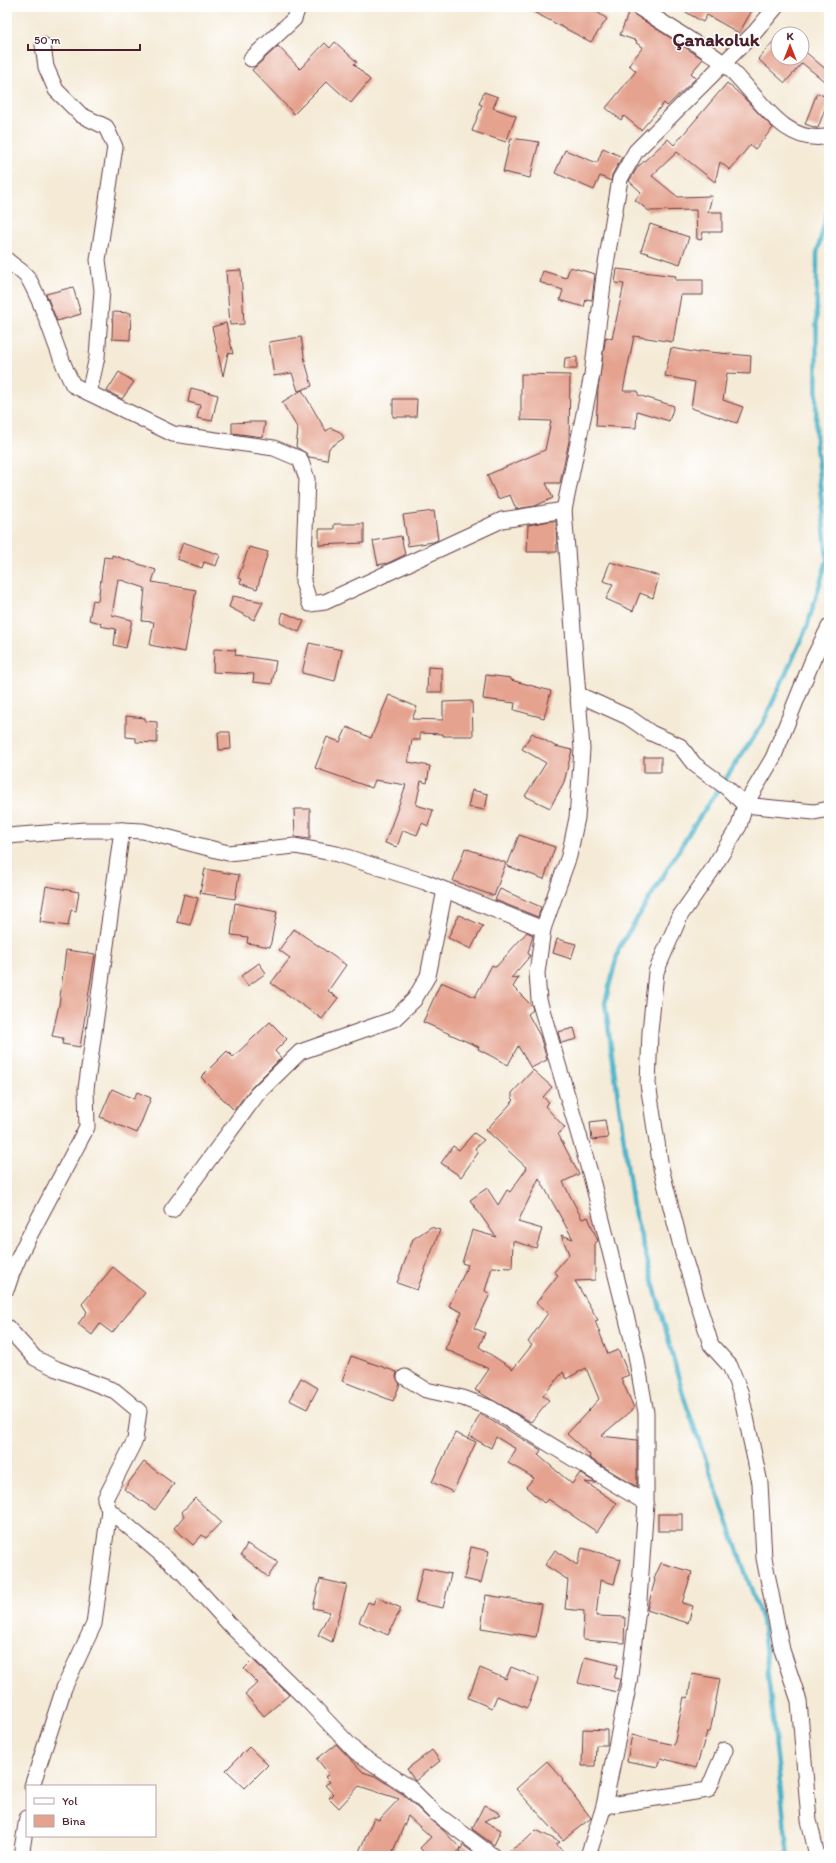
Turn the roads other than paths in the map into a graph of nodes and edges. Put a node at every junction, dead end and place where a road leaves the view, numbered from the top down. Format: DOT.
graph roads {
  1 [pos="298,7"];
  2 [pos="638,7"];
  3 [pos="776,7"];
  4 [pos="43,45"];
  5 [pos="251,59"];
  6 [pos="723,63"];
  7 [pos="829,136"];
  8 [pos="7,260"];
  9 [pos="89,393"];
  10 [pos="564,510"];
  11 [pos="829,627"];
  12 [pos="577,694"];
  13 [pos="745,805"];
  14 [pos="829,809"];
  15 [pos="122,830"];
  16 [pos="7,836"];
  17 [pos="445,890"];
  18 [pos="543,929"];
  19 [pos="172,1210"];
  20 [pos="7,1288"];
  21 [pos="7,1326"];
  22 [pos="405,1377"];
  23 [pos="646,1503"];
  24 [pos="109,1510"];
  25 [pos="725,1750"];
  26 [pos="32,1785"];
  27 [pos="604,1806"];
  28 [pos="26,1824"];
  29 [pos="21,1856"];
  30 [pos="493,1856"];
  31 [pos="588,1856"];
  32 [pos="816,1856"];
  1 -- 5 [label="street"];
  2 -- 6 [label="street"];
  3 -- 6 [label="street"];
  4 -- 9 [label="street"];
  6 -- 7 [label="street"];
  6 -- 10 [label="street"];
  8 -- 9 [label="street"];
  9 -- 10 [label="street"];
  10 -- 12 [label="street"];
  11 -- 13 [label="street"];
  12 -- 13 [label="street"];
  12 -- 18 [label="street"];
  13 -- 14 [label="street"];
  13 -- 32 [label="street"];
  15 -- 16 [label="street"];
  15 -- 17 [label="street"];
  15 -- 20 [label="street"];
  17 -- 18 [label="street"];
  17 -- 19 [label="street"];
  18 -- 23 [label="street"];
  21 -- 24 [label="street"];
  22 -- 23 [label="street"];
  23 -- 27 [label="street"];
  24 -- 26 [label="street"];
  24 -- 30 [label="street"];
  25 -- 27 [label="street"];
  27 -- 31 [label="street"];
  28 -- 29 [label="street"];
}
